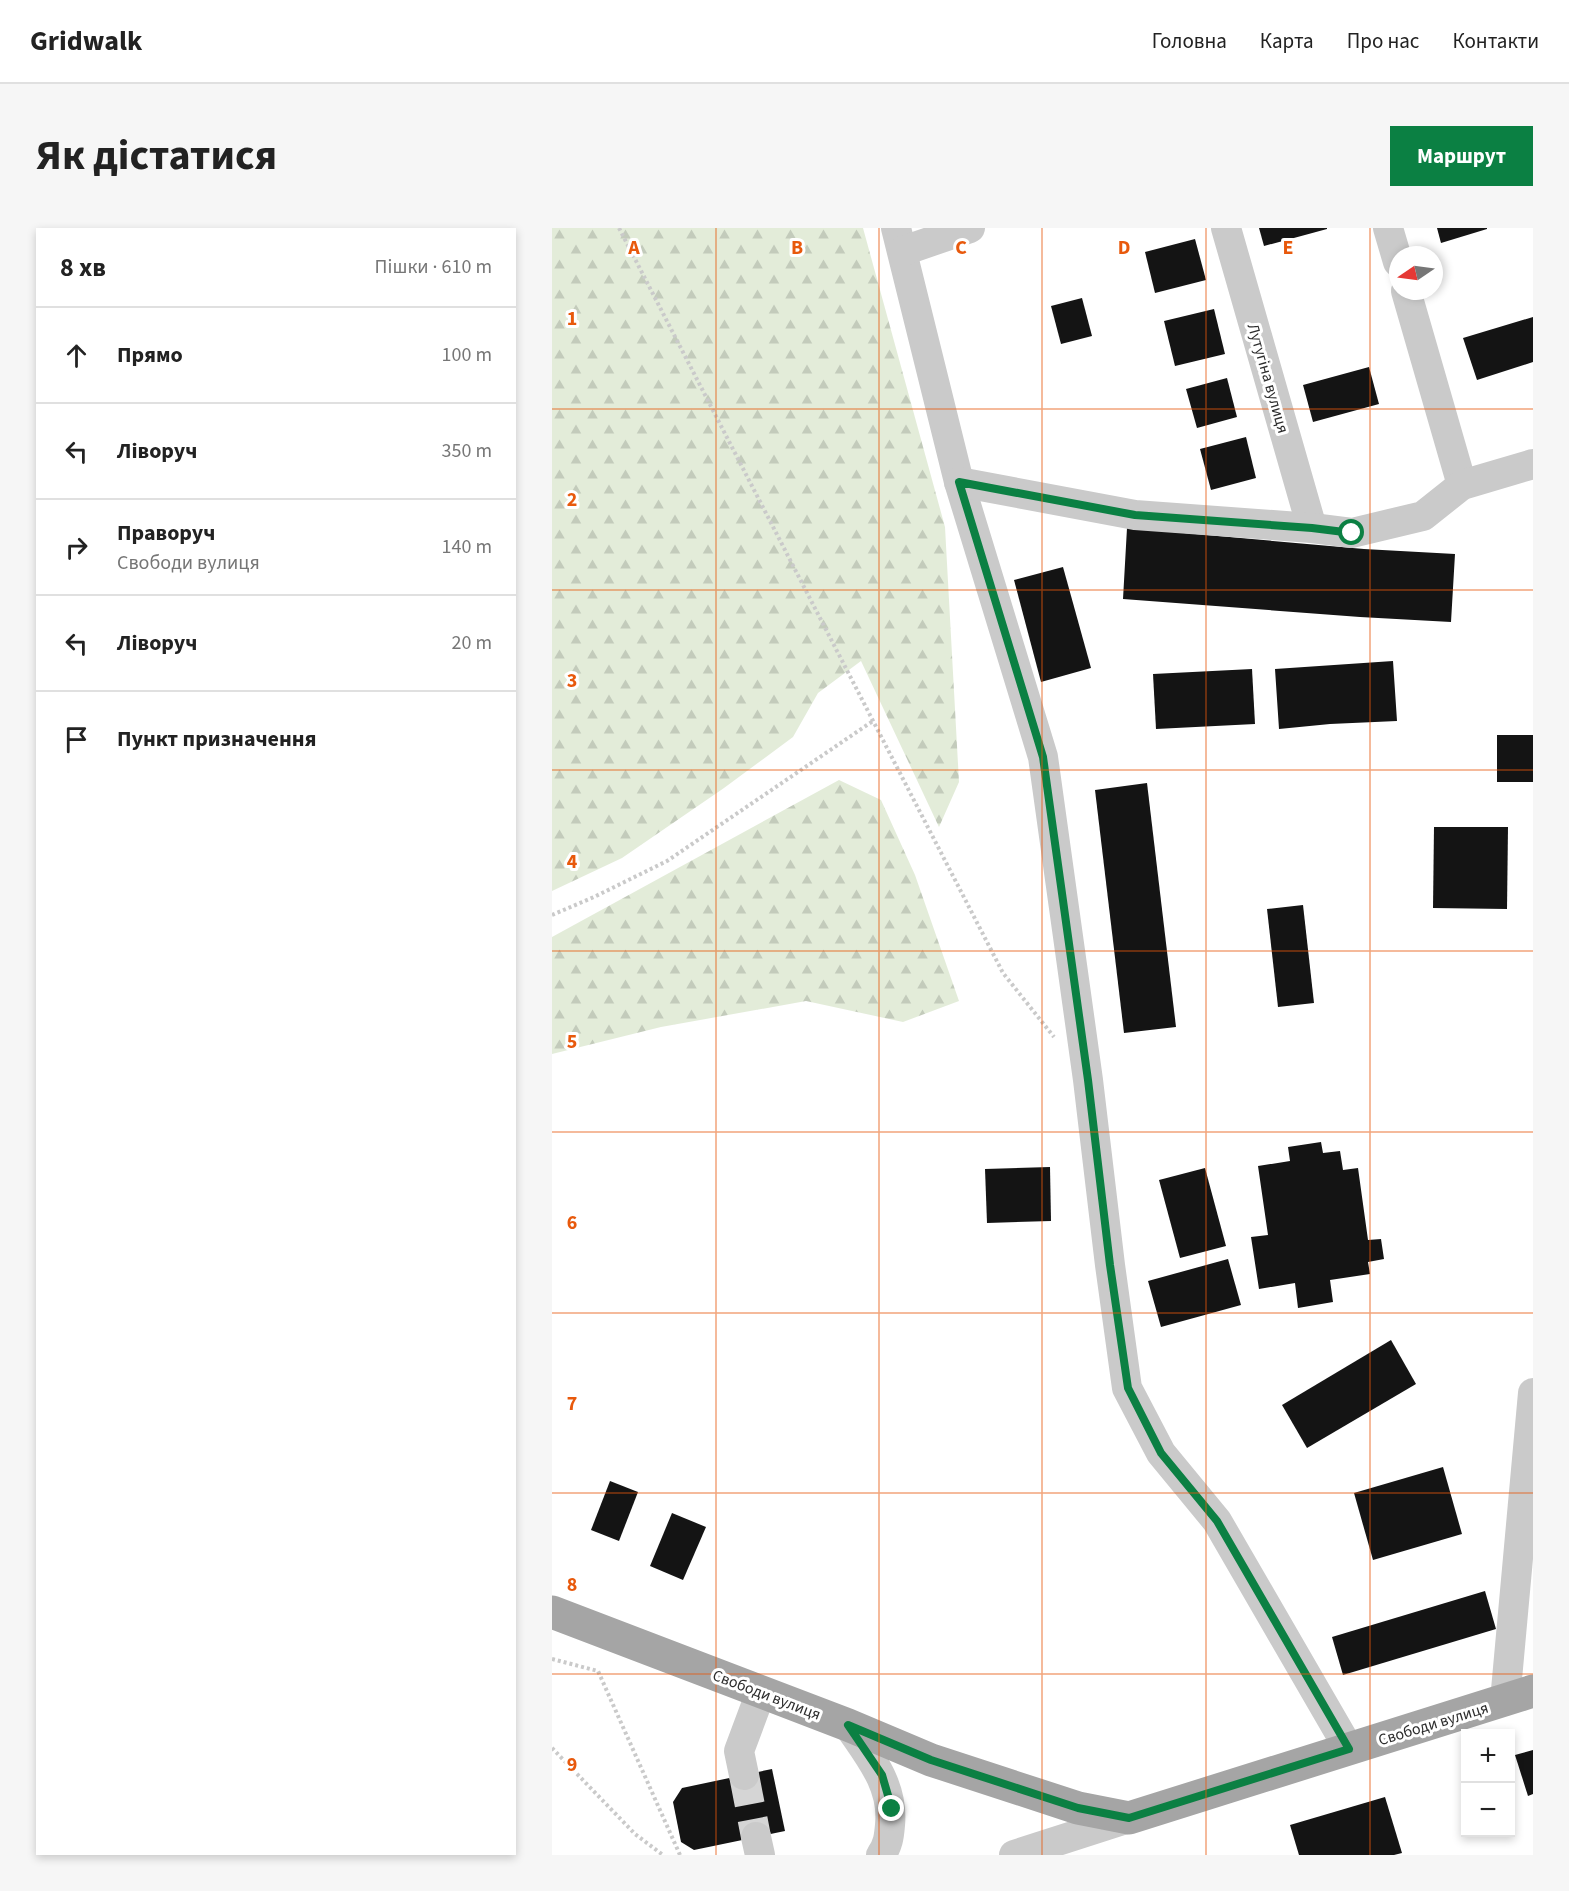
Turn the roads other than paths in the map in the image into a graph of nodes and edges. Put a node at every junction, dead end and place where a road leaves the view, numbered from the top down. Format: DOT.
graph roads {
  1 [pos="970,228"];
  2 [pos="1226,228"];
  3 [pos="1388,228"];
  4 [pos="899,239"];
  5 [pos="1393,246"];
  6 [pos="1409,300"];
  7 [pos="1533,464"];
  8 [pos="959,482"];
  9 [pos="1462,486"];
  10 [pos="1312,528"];
  11 [pos="1533,1393"];
  12 [pos="552,1612"];
  13 [pos="761,1692"];
  14 [pos="1519,1696"];
  15 [pos="848,1725"];
  16 [pos="1349,1749"];
  17 [pos="744,1775"];
  18 [pos="1129,1818"];
  19 [pos="881,1855"];
  20 [pos="1014,1855"];
  1 -- 4 [label="street"];
  2 -- 10 [label="street, Лутугіна вулиця"];
  3 -- 5 [label="street"];
  4 -- 8 [label="street"];
  6 -- 9 [label="street"];
  7 -- 9 [label="street"];
  8 -- 10 [label="street"];
  8 -- 16 [label="street"];
  9 -- 10 [label="street"];
  11 -- 14 [label="street"];
  12 -- 13 [label="main road, Свободи вулиця"];
  13 -- 15 [label="main road, Свободи вулиця"];
  13 -- 17 [label="street"];
  14 -- 16 [label="main road, Свободи вулиця"];
  15 -- 18 [label="main road, Свободи вулиця"];
  15 -- 19 [label="street"];
  16 -- 18 [label="main road, Свободи вулиця"];
  18 -- 20 [label="street"];
}
